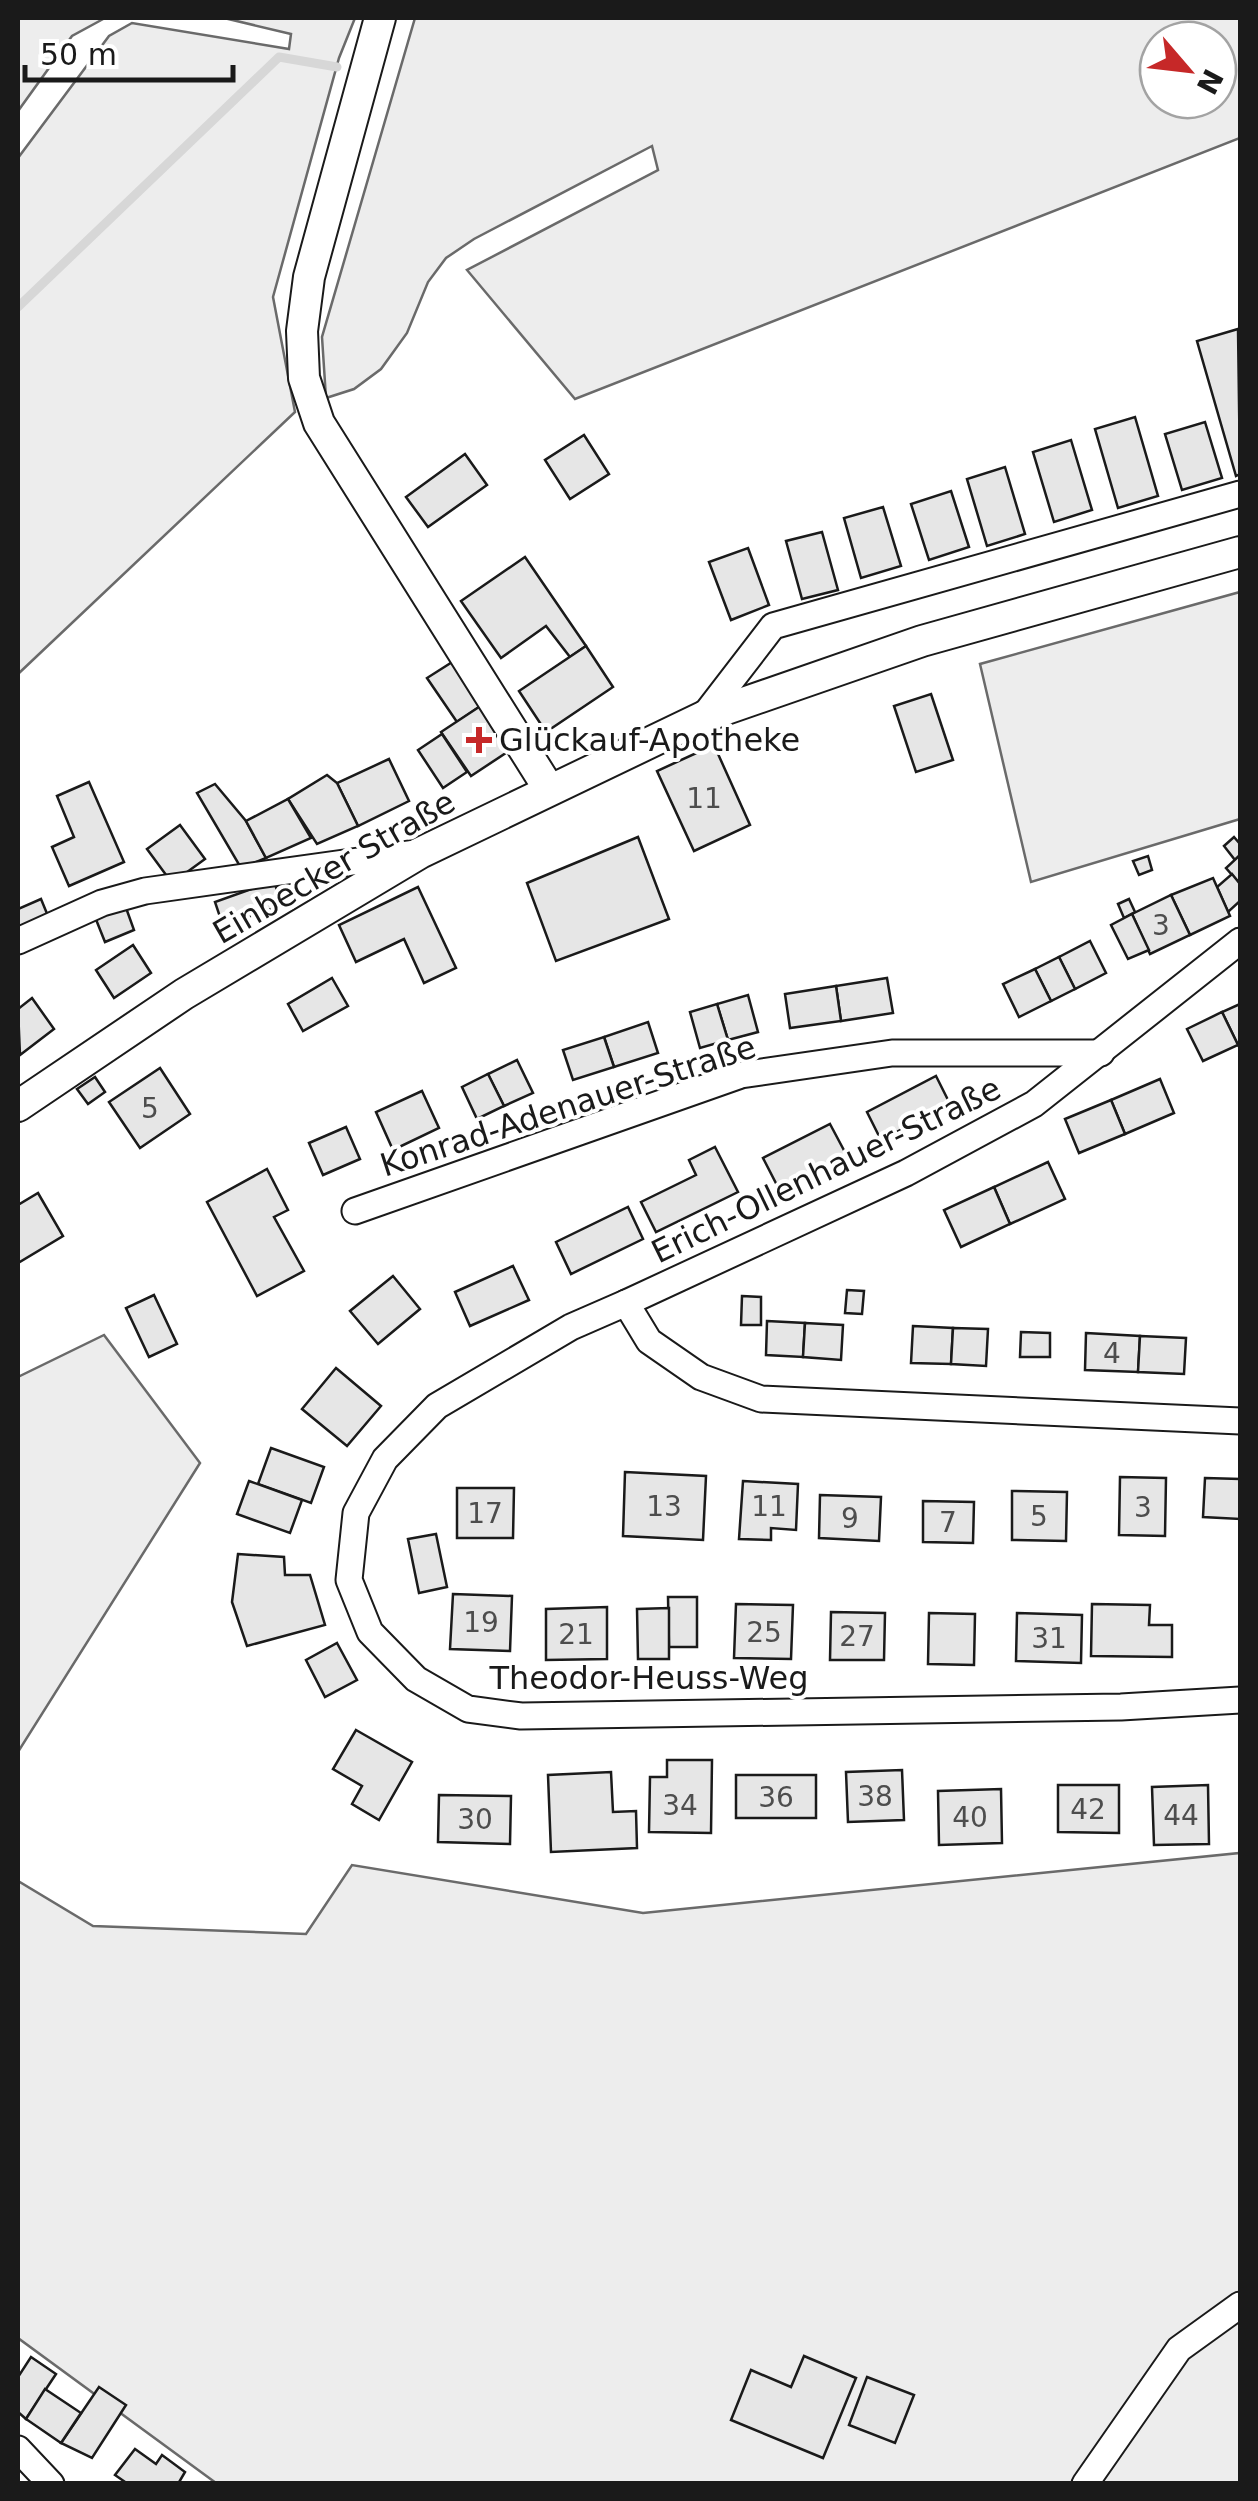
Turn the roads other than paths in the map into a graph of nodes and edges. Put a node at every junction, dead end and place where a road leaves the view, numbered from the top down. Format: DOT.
graph roads {
  1 [pos="380,18"];
  2 [pos="1240,494"];
  3 [pos="1240,552"];
  4 [pos="703,717"];
  5 [pos="549,790"];
  6 [pos="420,852"];
  7 [pos="18,941"];
  8 [pos="1240,942"];
  9 [pos="1101,1054"];
  10 [pos="18,1106"];
  11 [pos="355,1211"];
  12 [pos="626,1303"];
  13 [pos="1240,1422"];
  14 [pos="1240,1700"];
  15 [pos="1240,2306"];
  16 [pos="18,2448"];
  17 [pos="52,2484"];
  18 [pos="1085,2484"];
  1 -- 5 [label="street"];
  2 -- 4 [label="street, Einbecker Straße"];
  3 -- 4 [label="street, Einbecker Straße"];
  4 -- 5 [label="street, Einbecker Straße"];
  5 -- 6 [label="street, Einbecker Straße"];
  6 -- 7 [label="street"];
  6 -- 10 [label="street, Einbecker Straße"];
  8 -- 9 [label="street, Erich-Ollenhauer-Straße"];
  9 -- 11 [label="street, Konrad-Adenauer-Straße"];
  9 -- 12 [label="street, Erich-Ollenhauer-Straße"];
  12 -- 13 [label="street"];
  12 -- 14 [label="street, Theodor-Heuss-Weg"];
  15 -- 18 [label="street"];
  16 -- 17 [label="street"];
}
